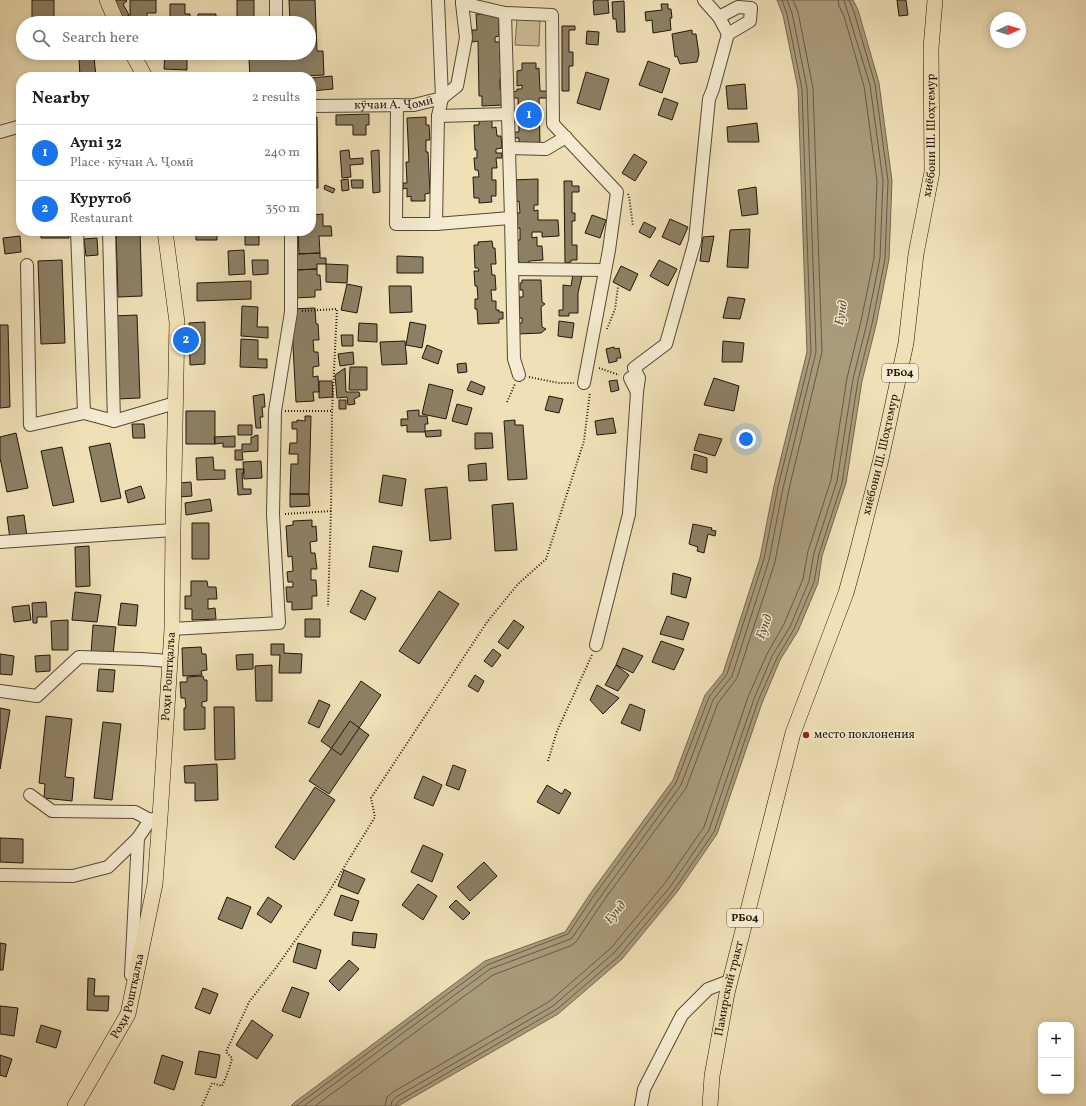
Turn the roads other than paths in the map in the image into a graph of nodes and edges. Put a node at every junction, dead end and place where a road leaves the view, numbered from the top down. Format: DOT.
graph roads {
  1 [pos="107,0"];
  2 [pos="276,0"];
  3 [pos="438,0"];
  4 [pos="704,0"];
  5 [pos="935,0"];
  6 [pos="462,1"];
  7 [pos="505,13"];
  8 [pos="114,16"];
  9 [pos="276,16"];
  10 [pos="718,17"];
  11 [pos="728,34"];
  12 [pos="136,60"];
  13 [pos="142,72"];
  14 [pos="442,98"];
  15 [pos="396,105"];
  16 [pos="316,106"];
  17 [pos="508,114"];
  18 [pos="438,116"];
  19 [pos="16,127"];
  20 [pos="0,132"];
  21 [pos="566,138"];
  22 [pos="509,148"];
  23 [pos="511,218"];
  24 [pos="436,224"];
  25 [pos="77,236"];
  26 [pos="109,236"];
  27 [pos="167,236"];
  28 [pos="291,236"];
  29 [pos="27,265"];
  30 [pos="512,269"];
  31 [pos="605,270"];
  32 [pos="519,375"];
  33 [pos="630,378"];
  34 [pos="587,387"];
  35 [pos="636,392"];
  36 [pos="175,403"];
  37 [pos="84,413"];
  38 [pos="114,422"];
  39 [pos="173,530"];
  40 [pos="0,542"];
  41 [pos="172,629"];
  42 [pos="596,645"];
  43 [pos="170,661"];
  44 [pos="0,691"];
  45 [pos="793,733"];
  46 [pos="30,795"];
  47 [pos="155,819"];
  48 [pos="138,838"];
  49 [pos="0,875"];
  50 [pos="729,981"];
  51 [pos="128,1014"];
  52 [pos="75,1106"];
  53 [pos="641,1106"];
  54 [pos="710,1106"];
  1 -- 8 [label="main road"];
  2 -- 9 [label="street"];
  3 -- 14 [label="street"];
  4 -- 10 [label="street"];
  5 -- 45 [label="main road, хиёбони Ш. Шоҳтемур / РБ04"];
  6 -- 7 [label="street"];
  6 -- 14 [label="street, кӯчаи А. Ҷомӣ"];
  7 -- 17 [label="street"];
  7 -- 21 [label="street"];
  10 -- 11 [label="street"];
  10 -- 11 [label="street"];
  11 -- 35 [label="street"];
  12 -- 13 [label="main road"];
  14 -- 15 [label="street, кӯчаи А. Ҷомӣ"];
  14 -- 18 [label="street"];
  15 -- 16 [label="street, кӯчаи А. Ҷомӣ"];
  15 -- 24 [label="street"];
  17 -- 18 [label="street"];
  17 -- 22 [label="street"];
  18 -- 24 [label="street"];
  19 -- 20 [label="street"];
  21 -- 22 [label="street"];
  21 -- 31 [label="street"];
  22 -- 23 [label="street"];
  23 -- 24 [label="street"];
  23 -- 30 [label="street"];
  25 -- 37 [label="street"];
  26 -- 38 [label="street"];
  27 -- 36 [label="main road, Роҳи Роштқалъа"];
  28 -- 41 [label="street"];
  29 -- 37 [label="street"];
  30 -- 31 [label="street"];
  30 -- 32 [label="street"];
  31 -- 34 [label="street"];
  33 -- 35 [label="street"];
  35 -- 42 [label="street"];
  36 -- 38 [label="street"];
  36 -- 39 [label="main road, Роҳи Роштқалъа"];
  37 -- 38 [label="street"];
  39 -- 40 [label="street"];
  39 -- 41 [label="main road, Роҳи Роштқалъа"];
  41 -- 43 [label="main road, Роҳи Роштқалъа"];
  43 -- 44 [label="street"];
  43 -- 47 [label="main road, Роҳи Роштқалъа"];
  45 -- 50 [label="main road, Памирский тракт / РБ04"];
  46 -- 47 [label="street"];
  47 -- 48 [label="street"];
  47 -- 51 [label="main road, Роҳи Роштқалъа"];
  48 -- 49 [label="street"];
  48 -- 51 [label="street"];
  50 -- 53 [label="street"];
  50 -- 54 [label="main road, Памирский тракт / РБ04"];
  51 -- 52 [label="main road, Роҳи Роштқалъа"];
}
